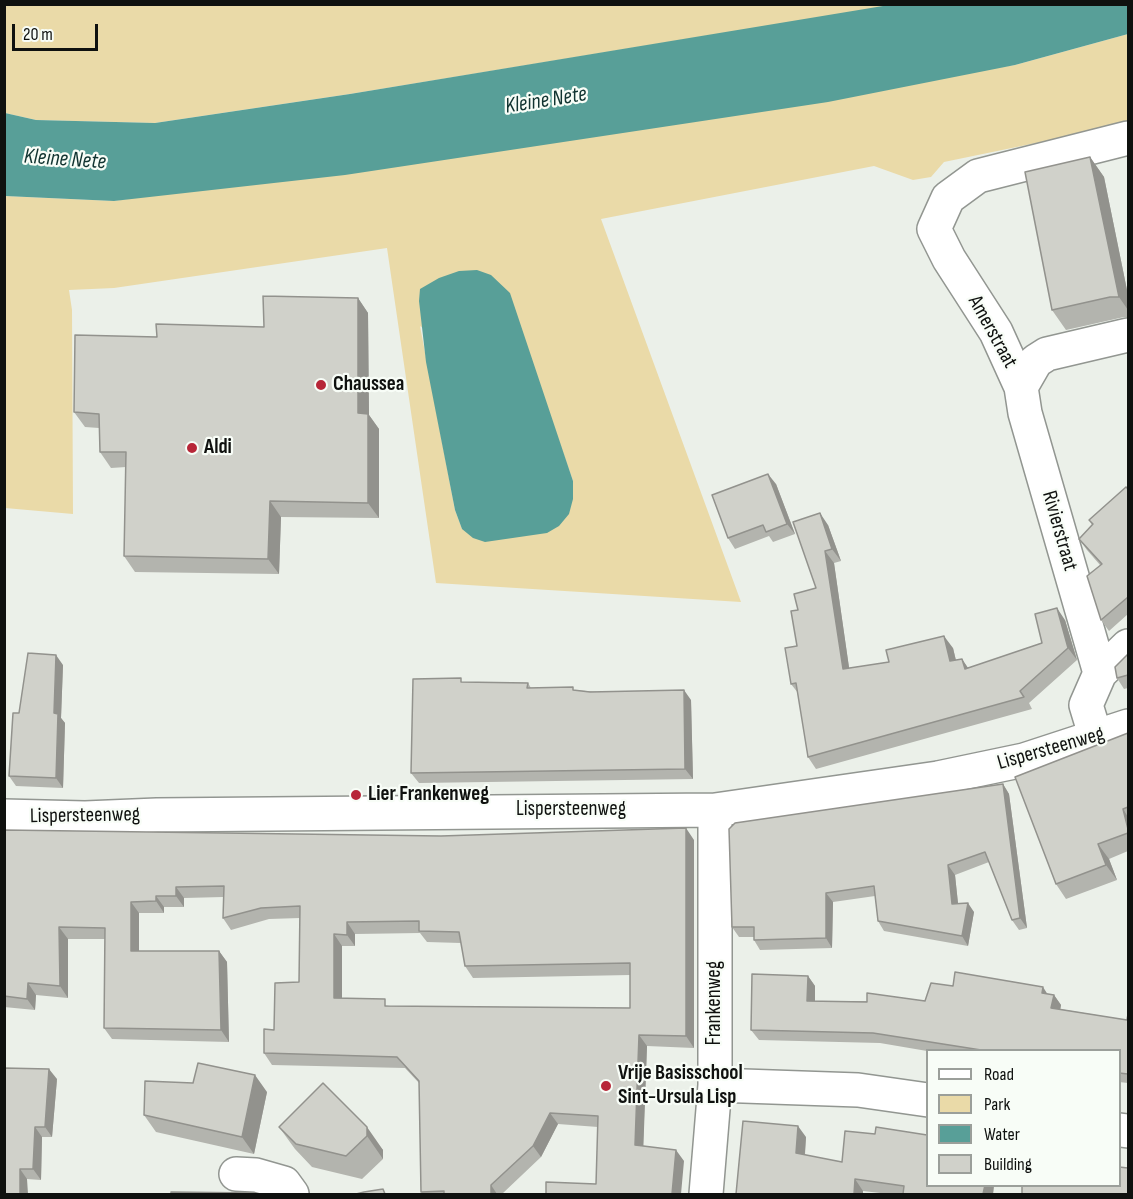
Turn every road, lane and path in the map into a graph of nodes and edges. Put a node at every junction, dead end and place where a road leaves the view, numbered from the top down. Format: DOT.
graph roads {
  1 [pos="1128,138"];
  2 [pos="1128,335"];
  3 [pos="1021,387"];
  4 [pos="1128,646"];
  5 [pos="1100,673"];
  6 [pos="1128,726"];
  7 [pos="1096,738"];
  8 [pos="714,810"];
  9 [pos="4,816"];
  10 [pos="715,1086"];
  11 [pos="926,1100"];
  12 [pos="236,1174"];
  13 [pos="292,1194"];
  14 [pos="706,1194"];
  1 -- 3 [label="street, Amerstraat"];
  2 -- 3 [label="street, Amerstraat"];
  3 -- 5 [label="street, Rivierstraat"];
  4 -- 5 [label="street"];
  5 -- 7 [label="street"];
  6 -- 7 [label="street, Lispersteenweg"];
  7 -- 8 [label="street, Lispersteenweg"];
  8 -- 9 [label="street, Lispersteenweg"];
  8 -- 10 [label="street, Frankenweg"];
  10 -- 11 [label="street"];
  10 -- 14 [label="street, Frankenweg"];
  12 -- 13 [label="street"];
}
